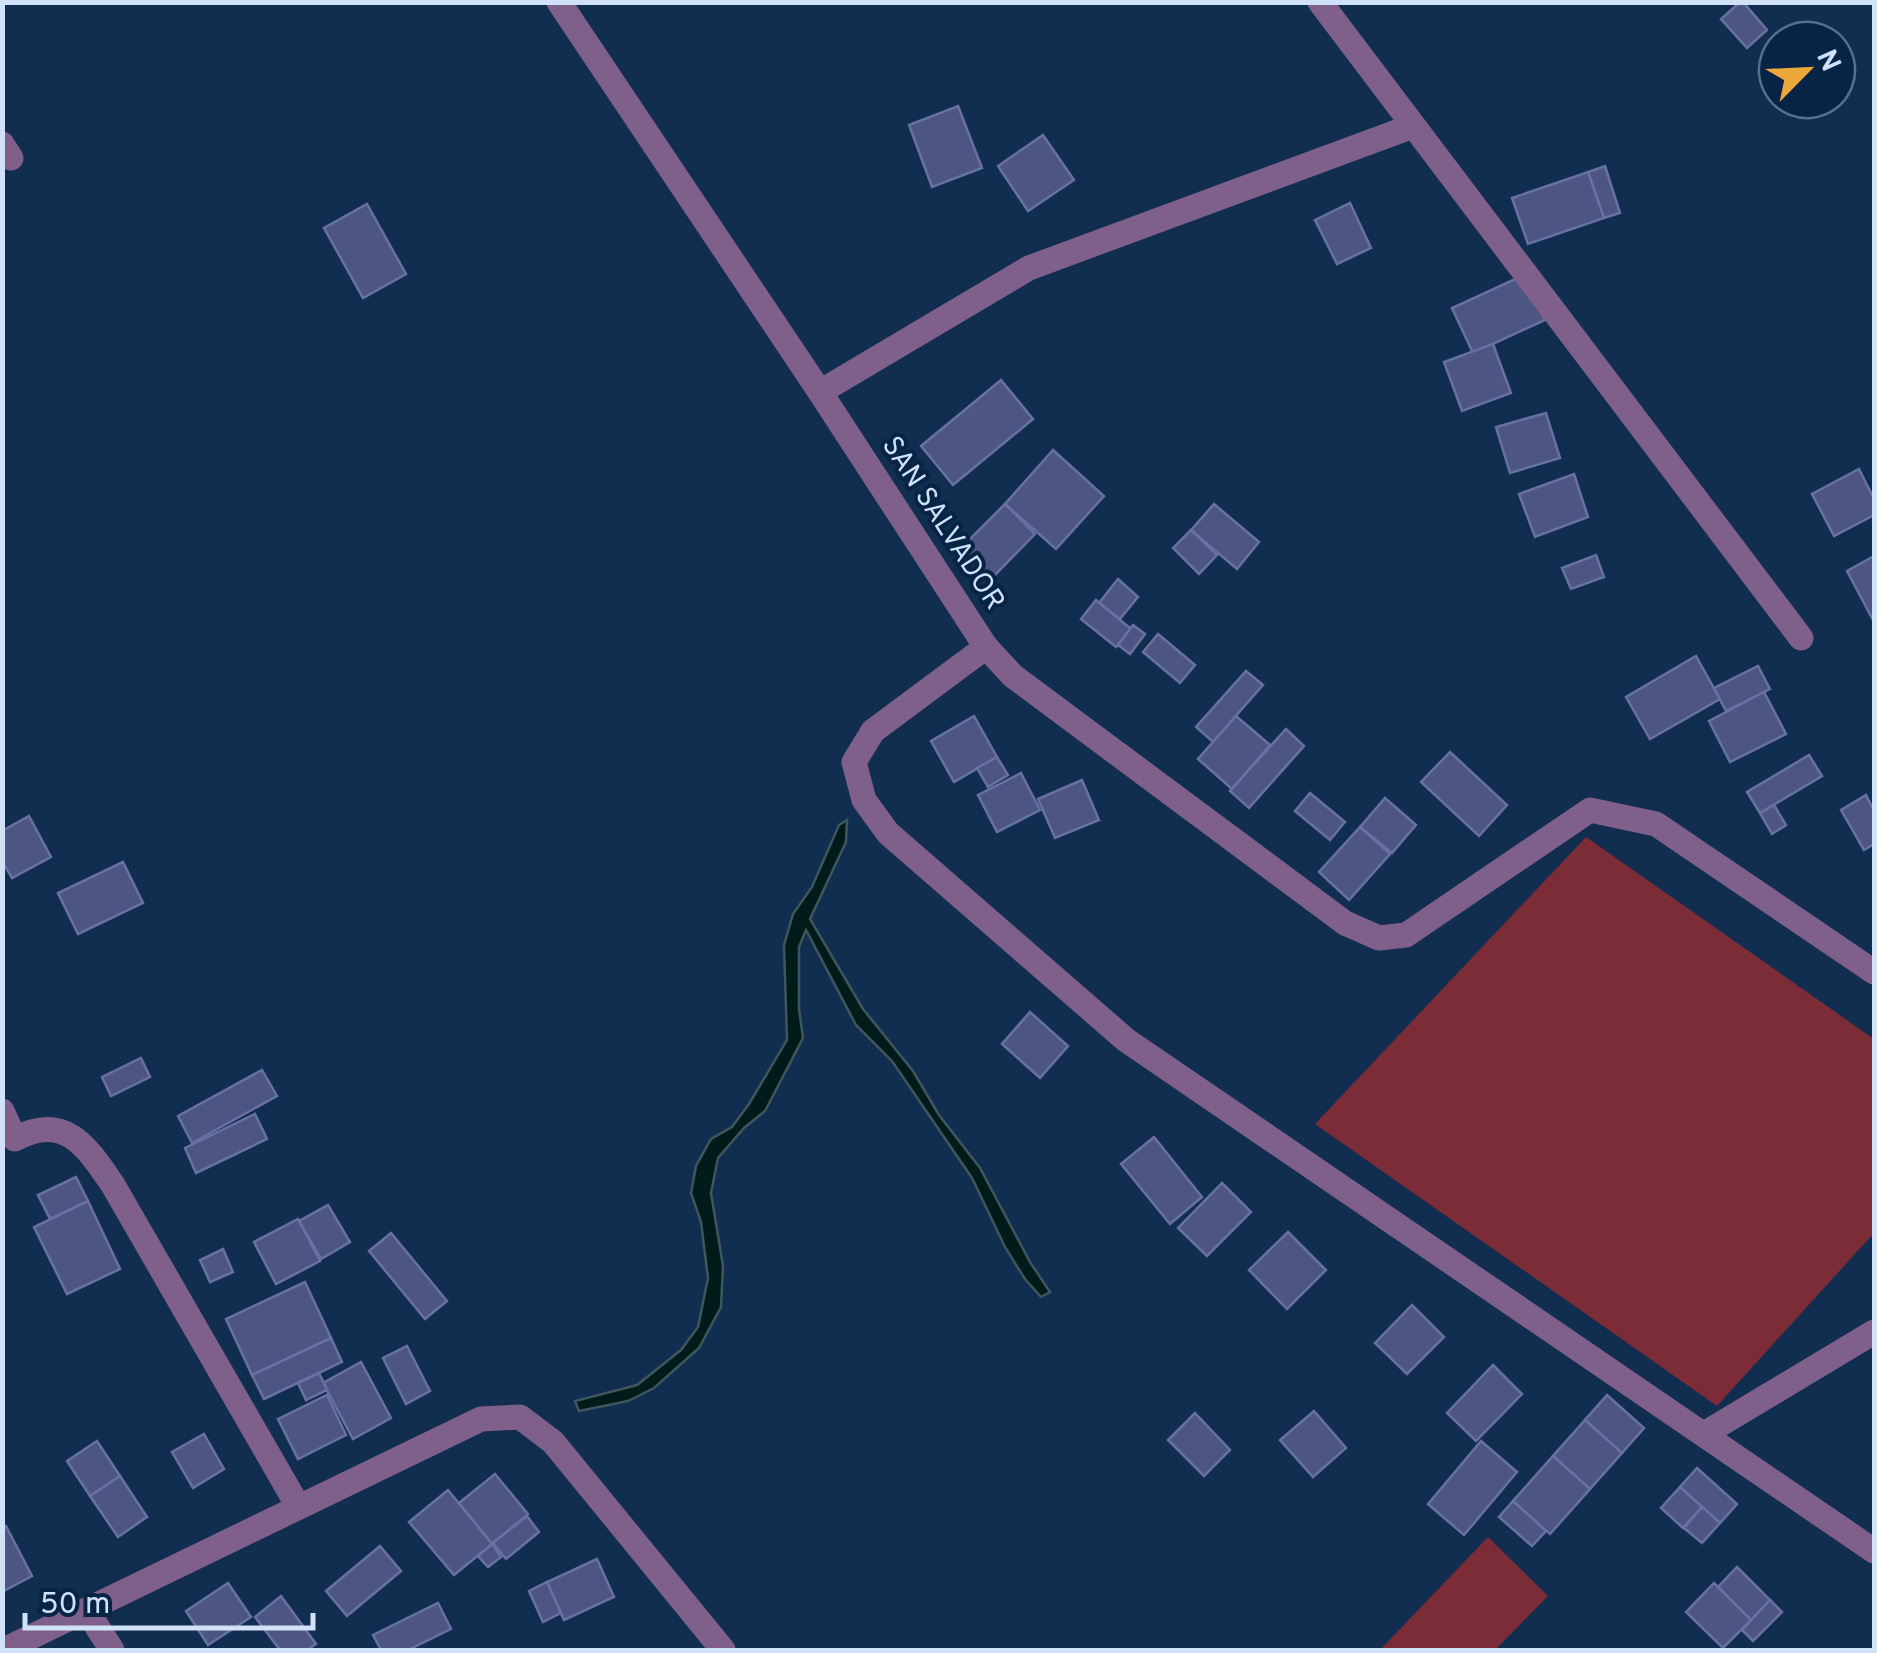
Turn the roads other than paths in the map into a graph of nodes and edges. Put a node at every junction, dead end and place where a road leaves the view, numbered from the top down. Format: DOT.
graph roads {
  1 [pos="559,2"];
  2 [pos="1320,2"];
  3 [pos="1413,126"];
  4 [pos="820,392"];
  5 [pos="1802,638"];
  6 [pos="986,647"];
  7 [pos="1874,972"];
  8 [pos="2,1110"];
  9 [pos="9,1143"];
  10 [pos="1874,1332"];
  11 [pos="1704,1434"];
  12 [pos="298,1506"];
  13 [pos="1874,1552"];
  14 [pos="87,1612"];
  15 [pos="4,1650"];
  16 [pos="112,1650"];
  17 [pos="724,1650"];
  1 -- 4 [label="street, SAN SALVADOR"];
  2 -- 3 [label="street"];
  3 -- 4 [label="street"];
  3 -- 5 [label="street"];
  4 -- 6 [label="street, SAN SALVADOR"];
  6 -- 7 [label="street, SAN SALVADOR"];
  6 -- 11 [label="street"];
  8 -- 9 [label="street"];
  9 -- 12 [label="street"];
  10 -- 11 [label="street"];
  11 -- 13 [label="street"];
  12 -- 14 [label="street"];
  12 -- 17 [label="street"];
  14 -- 15 [label="street"];
  14 -- 16 [label="street"];
}
